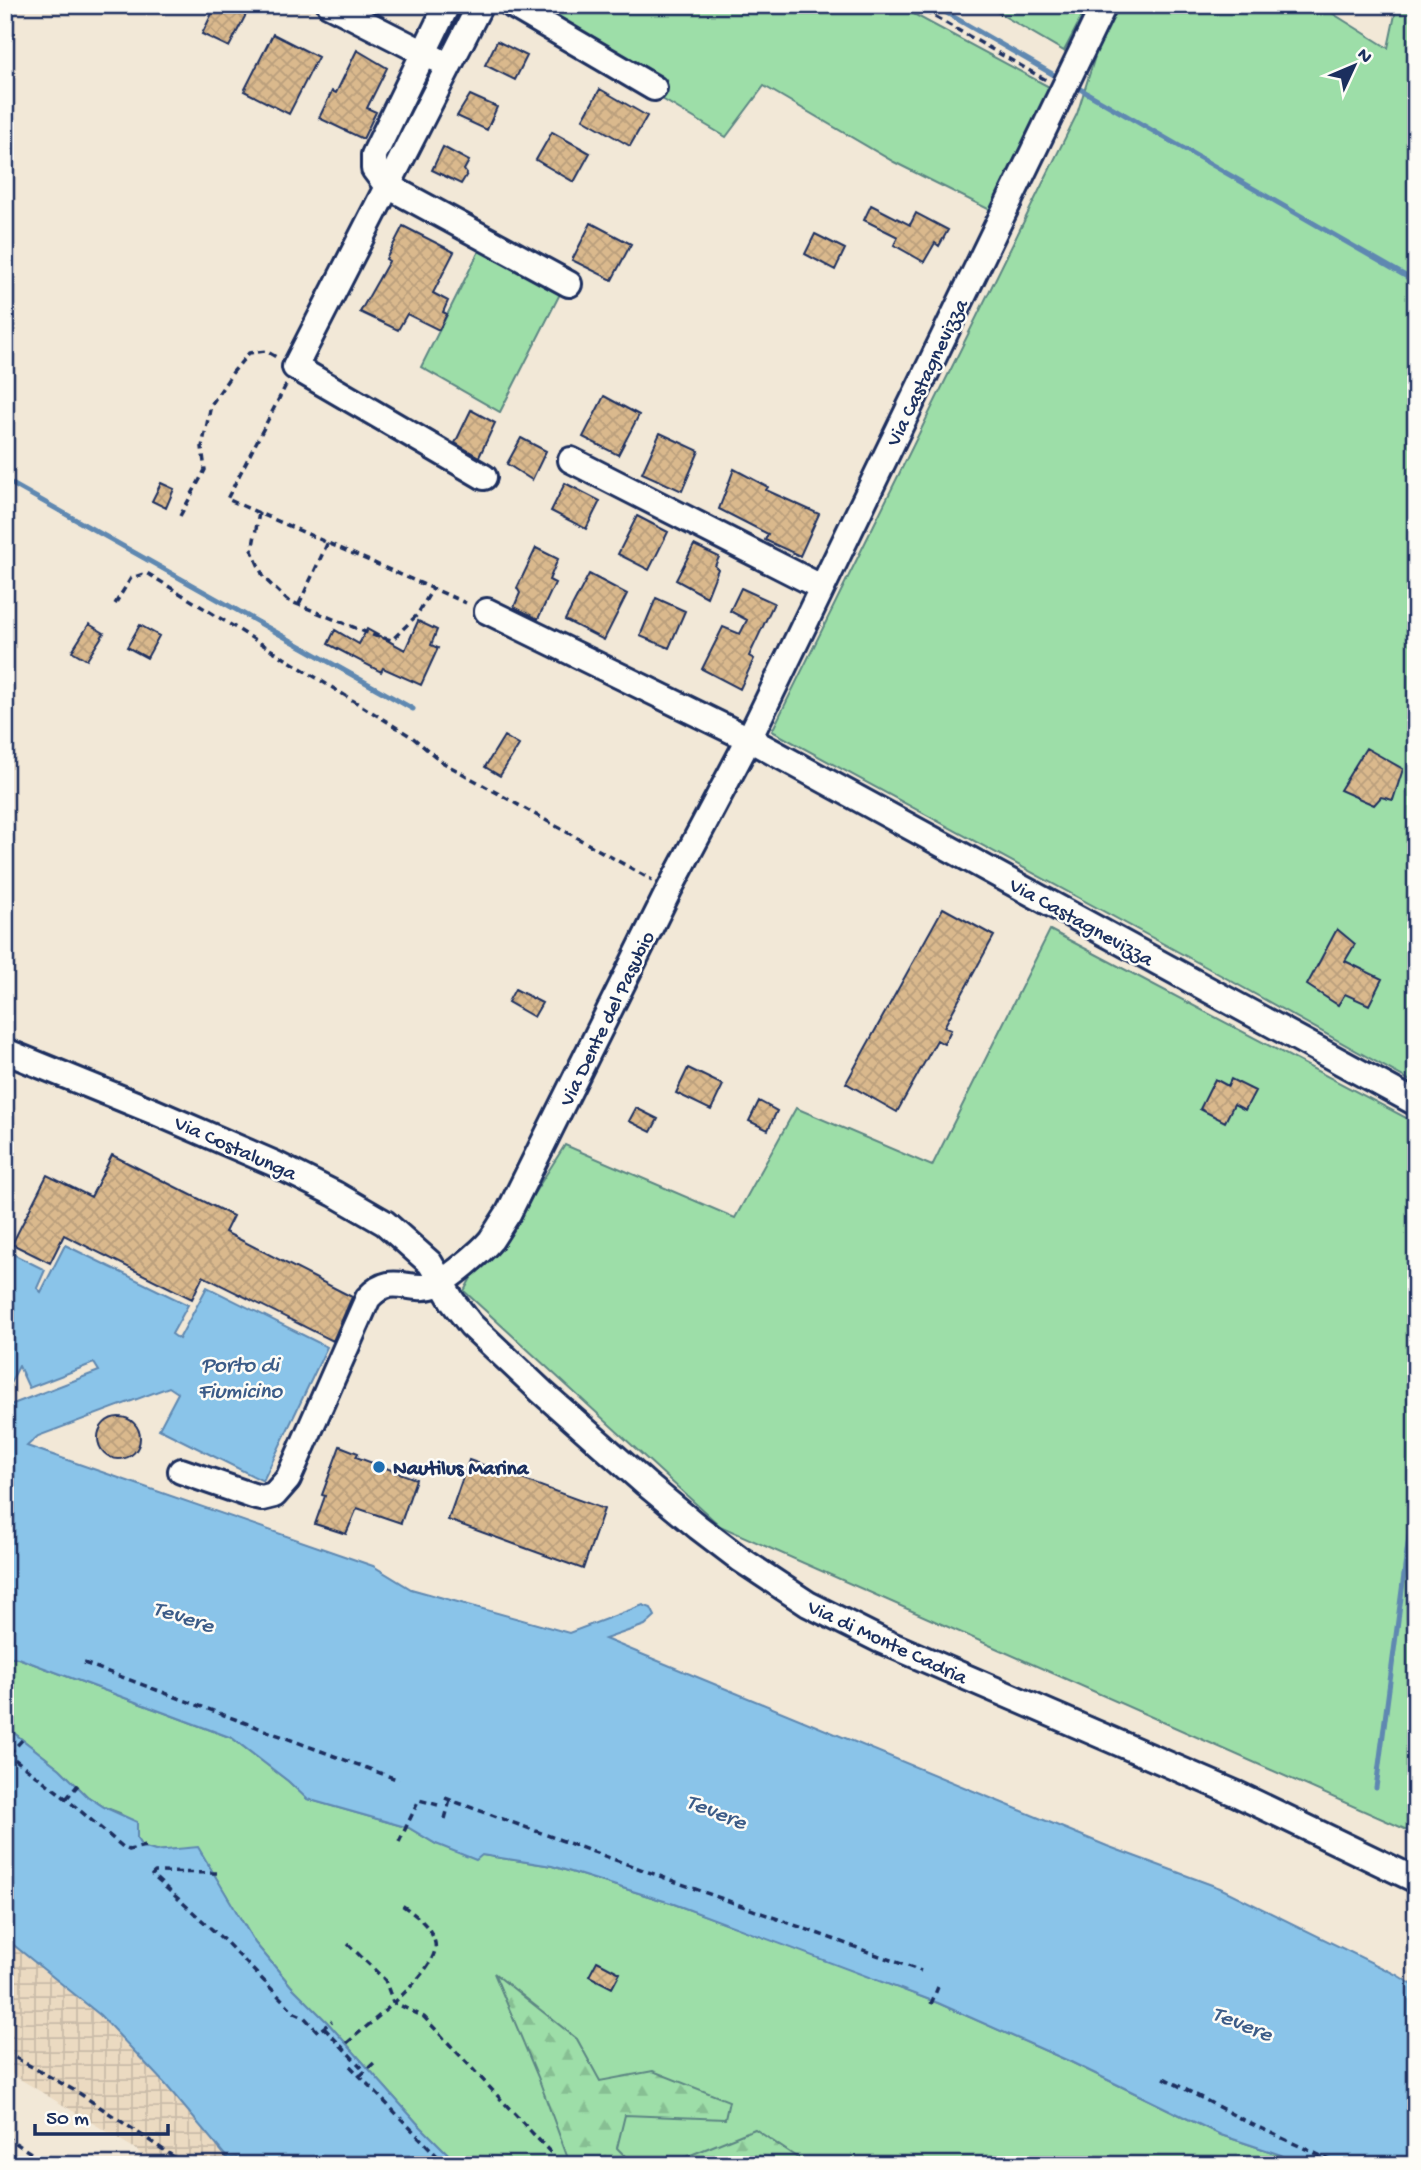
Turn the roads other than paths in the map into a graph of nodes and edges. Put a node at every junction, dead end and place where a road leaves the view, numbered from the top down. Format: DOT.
graph roads {
  1 [pos="330,5"];
  2 [pos="447,5"];
  3 [pos="480,5"];
  4 [pos="512,5"];
  5 [pos="1104,5"];
  6 [pos="423,52"];
  7 [pos="448,66"];
  8 [pos="654,88"];
  9 [pos="386,185"];
  10 [pos="569,284"];
  11 [pos="571,460"];
  12 [pos="484,477"];
  13 [pos="821,587"];
  14 [pos="476,607"];
  15 [pos="749,739"];
  16 [pos="5,1051"];
  17 [pos="1416,1103"];
  18 [pos="442,1282"];
  19 [pos="181,1471"];
  20 [pos="1416,1880"];
  1 -- 6 [label="street"];
  2 -- 6 [label="street"];
  3 -- 7 [label="street"];
  4 -- 8 [label="street"];
  5 -- 13 [label="street, Via Castagnevizza"];
  6 -- 7 [label="street"];
  6 -- 9 [label="street"];
  7 -- 9 [label="street"];
  9 -- 10 [label="street"];
  9 -- 12 [label="street"];
  11 -- 13 [label="street"];
  13 -- 15 [label="street, Via Castagnevizza"];
  14 -- 15 [label="street, Via Castagnevizza"];
  15 -- 17 [label="street, Via Castagnevizza"];
  15 -- 18 [label="street, Via Dente del Pasubio"];
  16 -- 18 [label="street, Via Costalunga"];
  18 -- 19 [label="street"];
  18 -- 20 [label="street, Via di Monte Cadria"];
}
